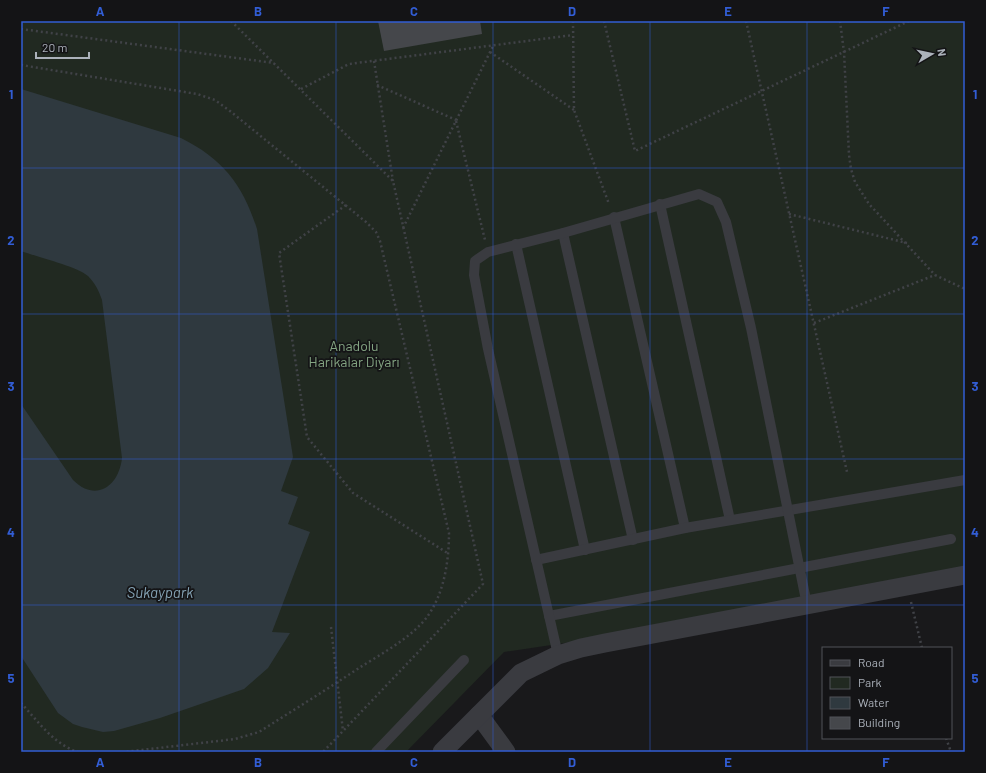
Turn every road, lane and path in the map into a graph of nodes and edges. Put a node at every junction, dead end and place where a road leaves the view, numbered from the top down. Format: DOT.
graph roads {
  1 [pos="231,21"];
  2 [pos="573,21"];
  3 [pos="604,21"];
  4 [pos="746,21"];
  5 [pos="840,21"];
  6 [pos="909,21"];
  7 [pos="21,30"];
  8 [pos="573,35"];
  9 [pos="493,46"];
  10 [pos="490,52"];
  11 [pos="844,52"];
  12 [pos="374,61"];
  13 [pos="275,64"];
  14 [pos="21,65"];
  15 [pos="377,85"];
  16 [pos="300,89"];
  17 [pos="762,91"];
  18 [pos="574,110"];
  19 [pos="456,120"];
  20 [pos="393,182"];
  21 [pos="660,204"];
  22 [pos="346,205"];
  23 [pos="789,214"];
  24 [pos="614,217"];
  25 [pos="403,228"];
  26 [pos="563,233"];
  27 [pos="907,243"];
  28 [pos="516,244"];
  29 [pos="488,252"];
  30 [pos="936,275"];
  31 [pos="965,289"];
  32 [pos="814,323"];
  33 [pos="847,472"];
  34 [pos="965,480"];
  35 [pos="788,510"];
  36 [pos="730,520"];
  37 [pos="685,528"];
  38 [pos="951,539"];
  39 [pos="633,540"];
  40 [pos="585,550"];
  41 [pos="449,554"];
  42 [pos="536,560"];
  43 [pos="800,569"];
  44 [pos="965,575"];
  45 [pos="907,586"];
  46 [pos="807,605"];
  47 [pos="549,616"];
  48 [pos="331,627"];
  49 [pos="922,647"];
  50 [pos="558,655"];
  51 [pos="464,660"];
  52 [pos="337,682"];
  53 [pos="21,703"];
  54 [pos="479,715"];
  55 [pos="343,732"];
  56 [pos="946,739"];
  57 [pos="78,752"];
  58 [pos="124,752"];
  59 [pos="324,752"];
  60 [pos="376,752"];
  61 [pos="442,752"];
  62 [pos="506,752"];
  63 [pos="951,752"];
  1 -- 13 [label="path"];
  2 -- 8 [label="path"];
  3 -- 17 [label="path"];
  4 -- 17 [label="path"];
  5 -- 11 [label="path"];
  6 -- 11 [label="path"];
  7 -- 13 [label="path"];
  8 -- 9 [label="path"];
  8 -- 18 [label="path"];
  9 -- 10 [label="path"];
  9 -- 12 [label="path"];
  10 -- 18 [label="path"];
  10 -- 19 [label="path"];
  11 -- 17 [label="path"];
  11 -- 27 [label="path"];
  12 -- 15 [label="path"];
  12 -- 16 [label="path"];
  13 -- 16 [label="path"];
  14 -- 22 [label="path"];
  15 -- 19 [label="path"];
  15 -- 20 [label="path"];
  16 -- 20 [label="path"];
  17 -- 23 [label="path"];
  18 -- 24 [label="path"];
  19 -- 25 [label="path"];
  19 -- 29 [label="path"];
  20 -- 25 [label="path"];
  21 -- 24 [label="lane"];
  21 -- 35 [label="lane"];
  21 -- 36 [label="lane"];
  22 -- 41 [label="path"];
  22 -- 41 [label="path"];
  23 -- 27 [label="path"];
  23 -- 32 [label="path"];
  24 -- 26 [label="lane"];
  24 -- 37 [label="lane"];
  25 -- 55 [label="path"];
  26 -- 28 [label="lane"];
  26 -- 39 [label="lane"];
  27 -- 30 [label="path"];
  28 -- 29 [label="lane"];
  28 -- 40 [label="lane"];
  29 -- 42 [label="lane"];
  30 -- 31 [label="path"];
  30 -- 32 [label="path"];
  32 -- 33 [label="path"];
  34 -- 35 [label="lane"];
  35 -- 36 [label="lane"];
  35 -- 43 [label="lane"];
  36 -- 37 [label="lane"];
  37 -- 39 [label="lane"];
  38 -- 43 [label="lane"];
  39 -- 40 [label="lane"];
  40 -- 42 [label="lane"];
  41 -- 52 [label="path"];
  42 -- 47 [label="lane"];
  43 -- 46 [label="lane"];
  43 -- 47 [label="lane"];
  44 -- 45 [label="street"];
  45 -- 46 [label="street"];
  45 -- 49 [label="path"];
  46 -- 50 [label="street"];
  47 -- 50 [label="lane"];
  48 -- 52 [label="path"];
  50 -- 54 [label="street"];
  51 -- 60 [label="lane"];
  52 -- 55 [label="path"];
  52 -- 58 [label="path"];
  53 -- 57 [label="path"];
  54 -- 61 [label="street"];
  54 -- 62 [label="street"];
  55 -- 59 [label="path"];
  56 -- 63 [label="path"];
}
